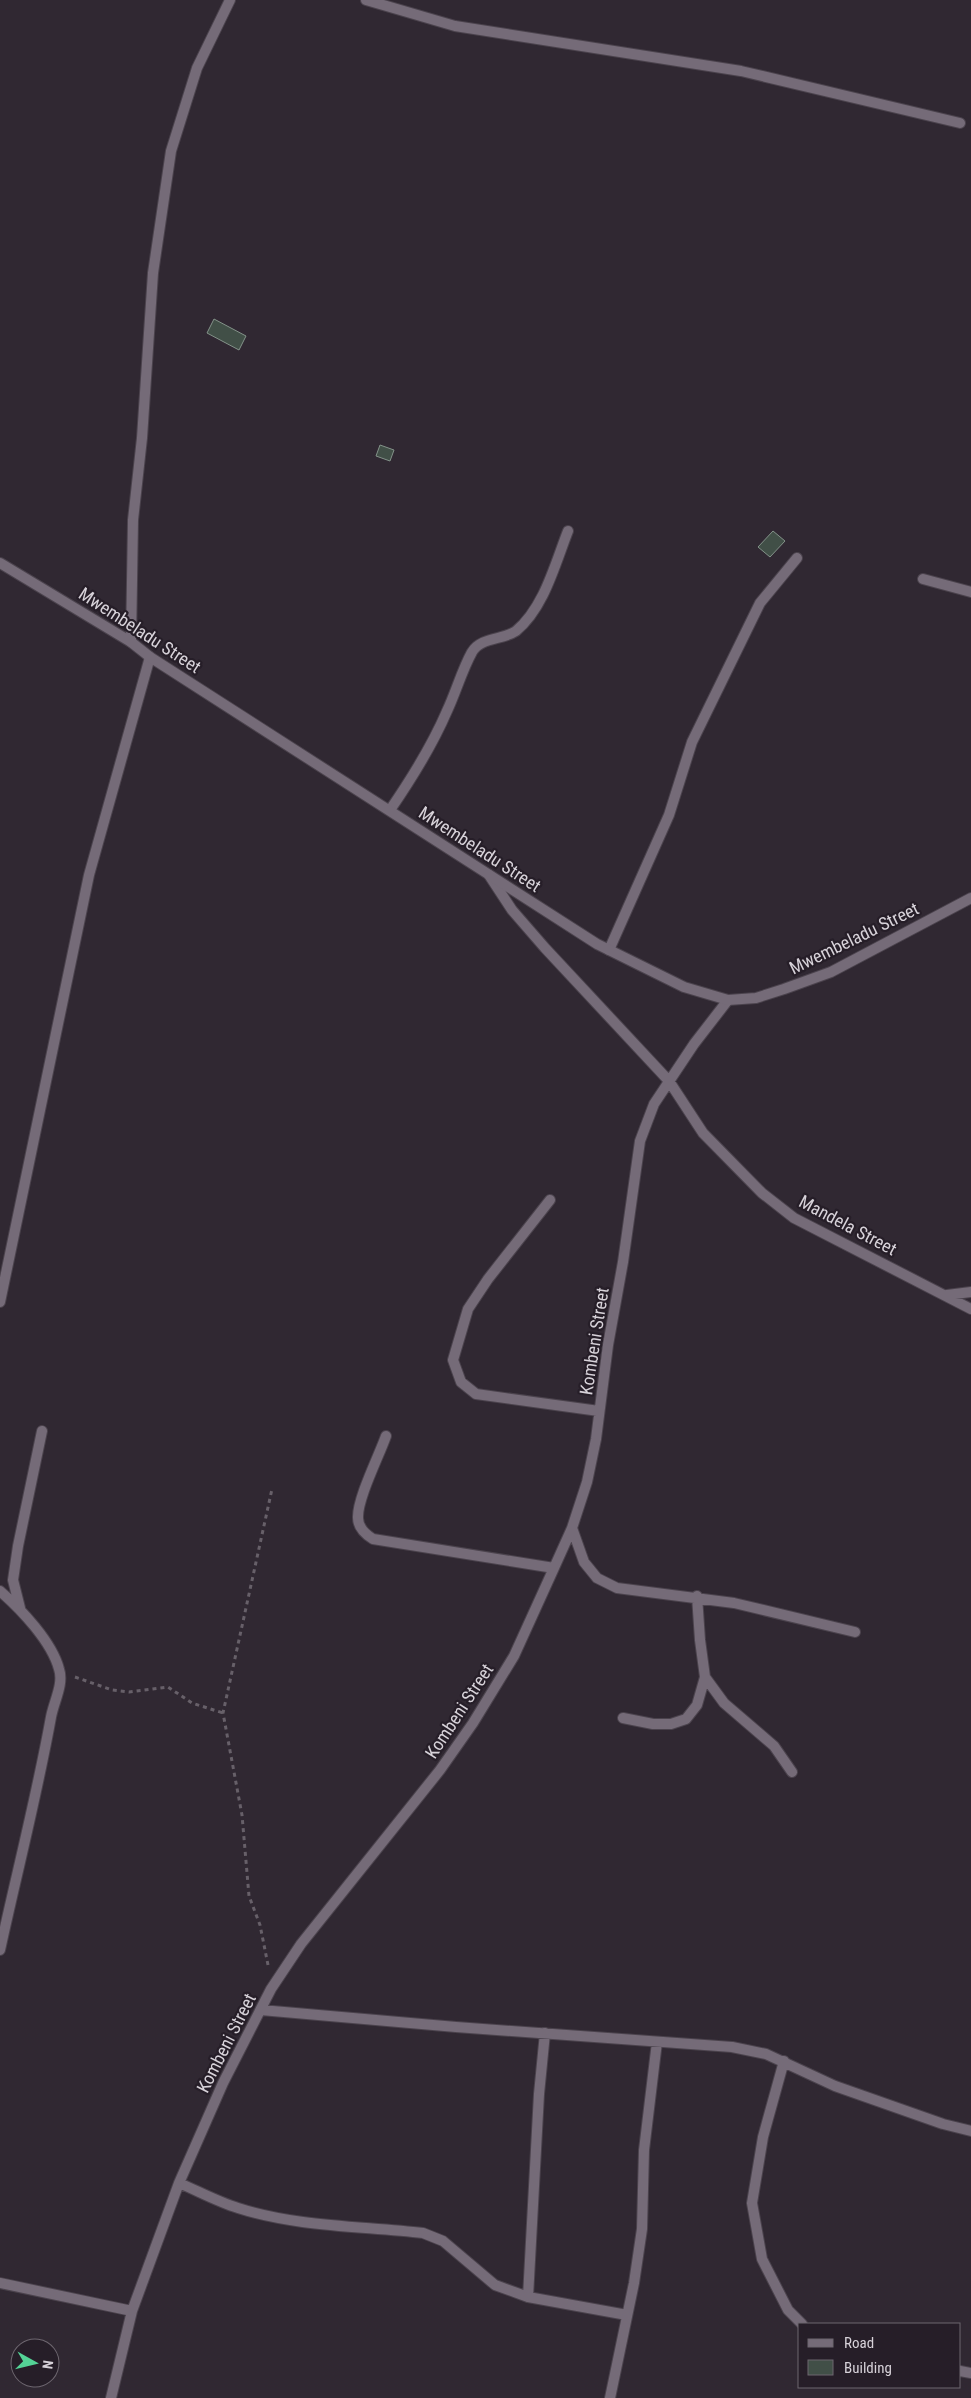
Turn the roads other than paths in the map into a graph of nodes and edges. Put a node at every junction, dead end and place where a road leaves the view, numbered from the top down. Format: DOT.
graph roads {
  1 [pos="230,0"];
  2 [pos="366,0"];
  3 [pos="960,123"];
  4 [pos="568,531"];
  5 [pos="797,558"];
  6 [pos="0,563"];
  7 [pos="923,579"];
  8 [pos="971,592"];
  9 [pos="131,642"];
  10 [pos="150,657"];
  11 [pos="390,810"];
  12 [pos="489,875"];
  13 [pos="971,898"];
  14 [pos="610,950"];
  15 [pos="728,1000"];
  16 [pos="669,1081"];
  17 [pos="550,1200"];
  18 [pos="971,1292"];
  19 [pos="947,1295"];
  20 [pos="0,1302"];
  21 [pos="971,1309"];
  22 [pos="599,1411"];
  23 [pos="42,1431"];
  24 [pos="386,1436"];
  25 [pos="572,1528"];
  26 [pos="554,1568"];
  27 [pos="0,1591"];
  28 [pos="697,1596"];
  29 [pos="20,1608"];
  30 [pos="855,1632"];
  31 [pos="705,1676"];
  32 [pos="623,1718"];
  33 [pos="792,1772"];
  34 [pos="0,1950"];
  35 [pos="261,2010"];
  36 [pos="545,2033"];
  37 [pos="657,2042"];
  38 [pos="784,2061"];
  39 [pos="971,2131"];
  40 [pos="179,2182"];
  41 [pos="0,2283"];
  42 [pos="528,2297"];
  43 [pos="132,2311"];
  44 [pos="627,2315"];
  45 [pos="801,2323"];
  46 [pos="111,2398"];
  47 [pos="610,2398"];
  1 -- 9 [label="street"];
  2 -- 3 [label="street"];
  4 -- 11 [label="street"];
  5 -- 14 [label="street"];
  6 -- 9 [label="street, Mwembeladu Street"];
  7 -- 8 [label="street"];
  9 -- 10 [label="street, Mwembeladu Street"];
  10 -- 11 [label="street, Mwembeladu Street"];
  10 -- 20 [label="street"];
  11 -- 12 [label="street, Mwembeladu Street"];
  12 -- 14 [label="street, Mwembeladu Street"];
  12 -- 16 [label="street, Mandela Street"];
  13 -- 15 [label="street, Mwembeladu Street"];
  14 -- 15 [label="street, Mwembeladu Street"];
  15 -- 16 [label="street, Kombeni Street"];
  16 -- 19 [label="street, Mandela Street"];
  16 -- 22 [label="street, Kombeni Street"];
  17 -- 22 [label="street"];
  18 -- 19 [label="street"];
  19 -- 21 [label="street, Mandela Street"];
  22 -- 25 [label="street, Kombeni Street"];
  23 -- 29 [label="street"];
  24 -- 26 [label="street"];
  25 -- 26 [label="street, Kombeni Street"];
  25 -- 28 [label="street"];
  26 -- 35 [label="street, Kombeni Street"];
  27 -- 29 [label="street"];
  28 -- 30 [label="street"];
  28 -- 31 [label="street"];
  29 -- 34 [label="street"];
  31 -- 32 [label="street"];
  31 -- 33 [label="street"];
  35 -- 36 [label="street"];
  35 -- 40 [label="street, Kombeni Street"];
  36 -- 37 [label="street"];
  36 -- 42 [label="street"];
  37 -- 38 [label="street"];
  37 -- 44 [label="street"];
  38 -- 39 [label="street"];
  38 -- 45 [label="street"];
  40 -- 42 [label="street"];
  40 -- 43 [label="street, Kombeni Street"];
  41 -- 43 [label="street"];
  42 -- 44 [label="street"];
  43 -- 46 [label="street, Kombeni Street"];
  44 -- 47 [label="street"];
}
